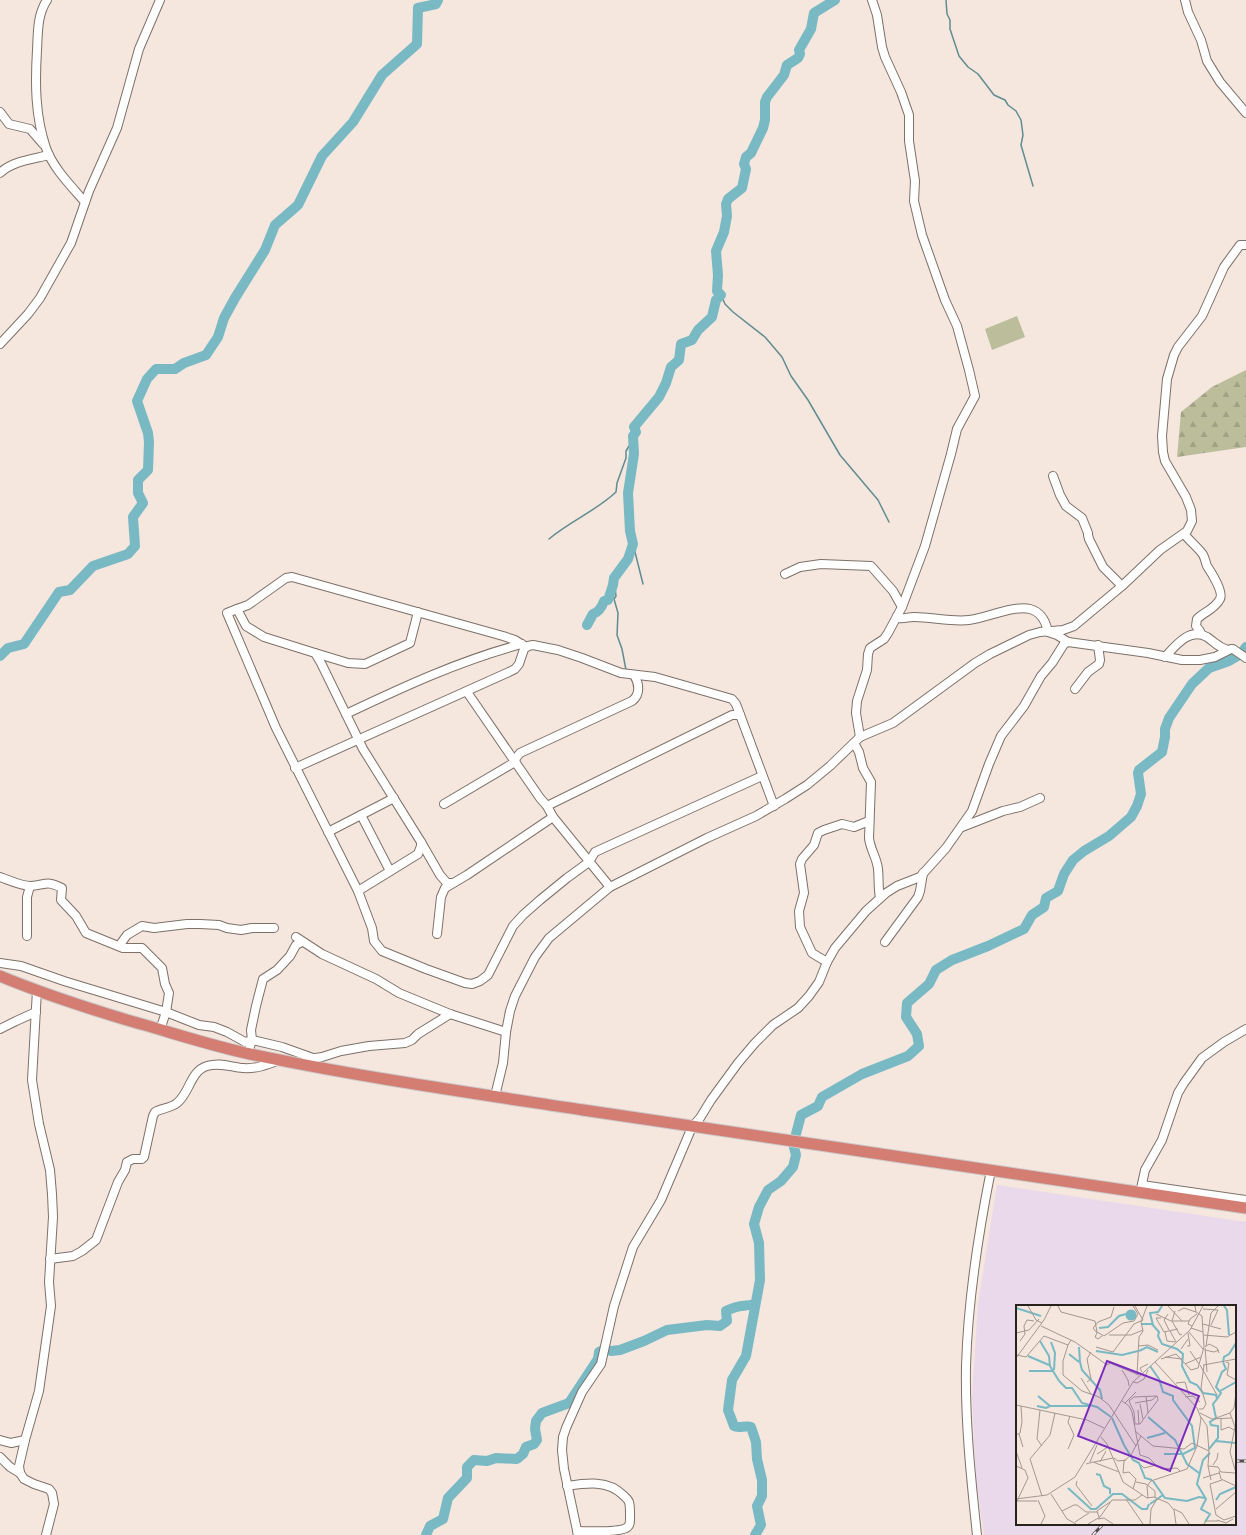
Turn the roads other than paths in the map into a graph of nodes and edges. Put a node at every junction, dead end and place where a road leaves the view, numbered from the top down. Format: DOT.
graph roads {
  1 [pos="47,0"];
  2 [pos="160,0"];
  3 [pos="872,0"];
  4 [pos="1185,0"];
  5 [pos="0,112"];
  6 [pos="1246,113"];
  7 [pos="47,151"];
  8 [pos="0,173"];
  9 [pos="85,202"];
  10 [pos="1246,237"];
  11 [pos="1243,245"];
  12 [pos="0,344"];
  13 [pos="1053,476"];
  14 [pos="1184,534"];
  15 [pos="785,574"];
  16 [pos="1122,586"];
  17 [pos="902,607"];
  18 [pos="237,609"];
  19 [pos="418,612"];
  20 [pos="897,616"];
  21 [pos="1048,632"];
  22 [pos="1199,634"];
  23 [pos="1068,642"];
  24 [pos="1098,645"];
  25 [pos="524,646"];
  26 [pos="1228,650"];
  27 [pos="315,653"];
  28 [pos="1165,656"];
  29 [pos="1246,658"];
  30 [pos="634,675"];
  31 [pos="1075,689"];
  32 [pos="467,692"];
  33 [pos="346,714"];
  34 [pos="740,715"];
  35 [pos="358,740"];
  36 [pos="857,740"];
  37 [pos="515,762"];
  38 [pos="295,768"];
  39 [pos="762,776"];
  40 [pos="394,798"];
  41 [pos="1040,798"];
  42 [pos="444,804"];
  43 [pos="547,806"];
  44 [pos="774,806"];
  45 [pos="361,815"];
  46 [pos="553,817"];
  47 [pos="869,821"];
  48 [pos="962,827"];
  49 [pos="328,832"];
  50 [pos="421,842"];
  51 [pos="418,854"];
  52 [pos="432,861"];
  53 [pos="589,862"];
  54 [pos="390,871"];
  55 [pos="923,873"];
  56 [pos="440,876"];
  57 [pos="0,877"];
  58 [pos="453,883"];
  59 [pos="30,886"];
  60 [pos="610,887"];
  61 [pos="358,891"];
  62 [pos="442,895"];
  63 [pos="880,898"];
  64 [pos="274,928"];
  65 [pos="437,934"];
  66 [pos="27,936"];
  67 [pos="885,942"];
  68 [pos="119,946"];
  69 [pos="827,962"];
  70 [pos="0,963"];
  71 [pos="0,976"];
  72 [pos="37,990"];
  73 [pos="36,1012"];
  74 [pos="166,1012"];
  75 [pos="450,1014"];
  76 [pos="1246,1029"];
  77 [pos="0,1030"];
  78 [pos="160,1030"];
  79 [pos="506,1032"];
  80 [pos="252,1040"];
  81 [pos="248,1053"];
  82 [pos="313,1058"];
  83 [pos="282,1059"];
  84 [pos="294,1062"];
  85 [pos="495,1096"];
  86 [pos="692,1127"];
  87 [pos="990,1170"];
  88 [pos="1141,1189"];
  89 [pos="1246,1200"];
  90 [pos="1246,1208"];
  91 [pos="50,1259"];
  92 [pos="0,1440"];
  93 [pos="25,1440"];
  94 [pos="0,1457"];
  95 [pos="20,1473"];
  96 [pos="567,1486"];
  97 [pos="626,1532"];
  98 [pos="577,1533"];
  99 [pos="46,1535"];
  100 [pos="977,1535"];
  1 -- 7 [label="street"];
  2 -- 9 [label="street"];
  3 -- 17 [label="street"];
  4 -- 6 [label="street"];
  5 -- 7 [label="street"];
  7 -- 8 [label="street"];
  7 -- 9 [label="street"];
  9 -- 12 [label="street"];
  10 -- 11 [label="street"];
  11 -- 14 [label="street"];
  13 -- 16 [label="street"];
  14 -- 16 [label="street"];
  14 -- 22 [label="street"];
  15 -- 17 [label="street"];
  16 -- 21 [label="street"];
  17 -- 20 [label="street"];
  18 -- 19 [label="street"];
  18 -- 27 [label="street"];
  18 -- 38 [label="street"];
  19 -- 25 [label="street"];
  19 -- 27 [label="street"];
  20 -- 21 [label="street"];
  20 -- 36 [label="street"];
  21 -- 23 [label="street"];
  21 -- 36 [label="street"];
  22 -- 26 [label="street"];
  22 -- 28 [label="street"];
  23 -- 24 [label="street"];
  23 -- 48 [label="street"];
  24 -- 28 [label="street"];
  24 -- 31 [label="street"];
  25 -- 30 [label="street"];
  25 -- 32 [label="street"];
  25 -- 33 [label="street"];
  26 -- 28 [label="street"];
  26 -- 29 [label="street"];
  27 -- 33 [label="street"];
  30 -- 34 [label="street"];
  30 -- 37 [label="street"];
  32 -- 35 [label="street"];
  32 -- 37 [label="street"];
  33 -- 35 [label="street"];
  34 -- 39 [label="street"];
  34 -- 43 [label="street"];
  35 -- 38 [label="street"];
  35 -- 40 [label="street"];
  36 -- 44 [label="street"];
  36 -- 47 [label="street"];
  37 -- 42 [label="street"];
  37 -- 43 [label="street"];
  38 -- 49 [label="street"];
  39 -- 44 [label="street"];
  39 -- 53 [label="street"];
  40 -- 45 [label="street"];
  40 -- 50 [label="street"];
  41 -- 48 [label="street"];
  43 -- 46 [label="street"];
  44 -- 60 [label="street"];
  45 -- 49 [label="street"];
  45 -- 54 [label="street"];
  46 -- 53 [label="street"];
  46 -- 58 [label="street"];
  47 -- 63 [label="street"];
  47 -- 69 [label="street"];
  48 -- 55 [label="street"];
  49 -- 61 [label="street"];
  50 -- 51 [label="street"];
  50 -- 52 [label="street"];
  51 -- 52 [label="street"];
  51 -- 54 [label="street"];
  52 -- 56 [label="street"];
  53 -- 60 [label="street"];
  53 -- 61 [label="street"];
  54 -- 61 [label="street"];
  55 -- 63 [label="street"];
  55 -- 67 [label="street"];
  56 -- 58 [label="street"];
  56 -- 62 [label="street"];
  57 -- 59 [label="street"];
  58 -- 62 [label="street"];
  59 -- 66 [label="street"];
  59 -- 68 [label="street"];
  60 -- 79 [label="street"];
  62 -- 65 [label="street"];
  63 -- 69 [label="street"];
  64 -- 68 [label="street"];
  68 -- 74 [label="street"];
  69 -- 86 [label="street"];
  70 -- 74 [label="street"];
  71 -- 72 [label="highway"];
  72 -- 73 [label="street"];
  72 -- 78 [label="highway"];
  73 -- 77 [label="street"];
  73 -- 91 [label="street"];
  74 -- 78 [label="street"];
  74 -- 80 [label="street"];
  75 -- 79 [label="street"];
  75 -- 80 [label="street"];
  75 -- 82 [label="street"];
  76 -- 88 [label="street"];
  78 -- 81 [label="highway"];
  79 -- 85 [label="street"];
  80 -- 81 [label="street"];
  80 -- 82 [label="street"];
  81 -- 83 [label="highway"];
  82 -- 84 [label="street"];
  83 -- 84 [label="highway"];
  83 -- 91 [label="street"];
  84 -- 85 [label="highway"];
  85 -- 86 [label="highway"];
  86 -- 87 [label="highway"];
  86 -- 96 [label="street"];
  87 -- 88 [label="highway"];
  87 -- 100 [label="street"];
  88 -- 89 [label="street"];
  88 -- 90 [label="highway"];
  91 -- 93 [label="street"];
  92 -- 93 [label="street"];
  93 -- 95 [label="street"];
  94 -- 95 [label="street"];
  95 -- 99 [label="street"];
  96 -- 97 [label="street"];
  96 -- 98 [label="street"];
  97 -- 98 [label="street"];
}
